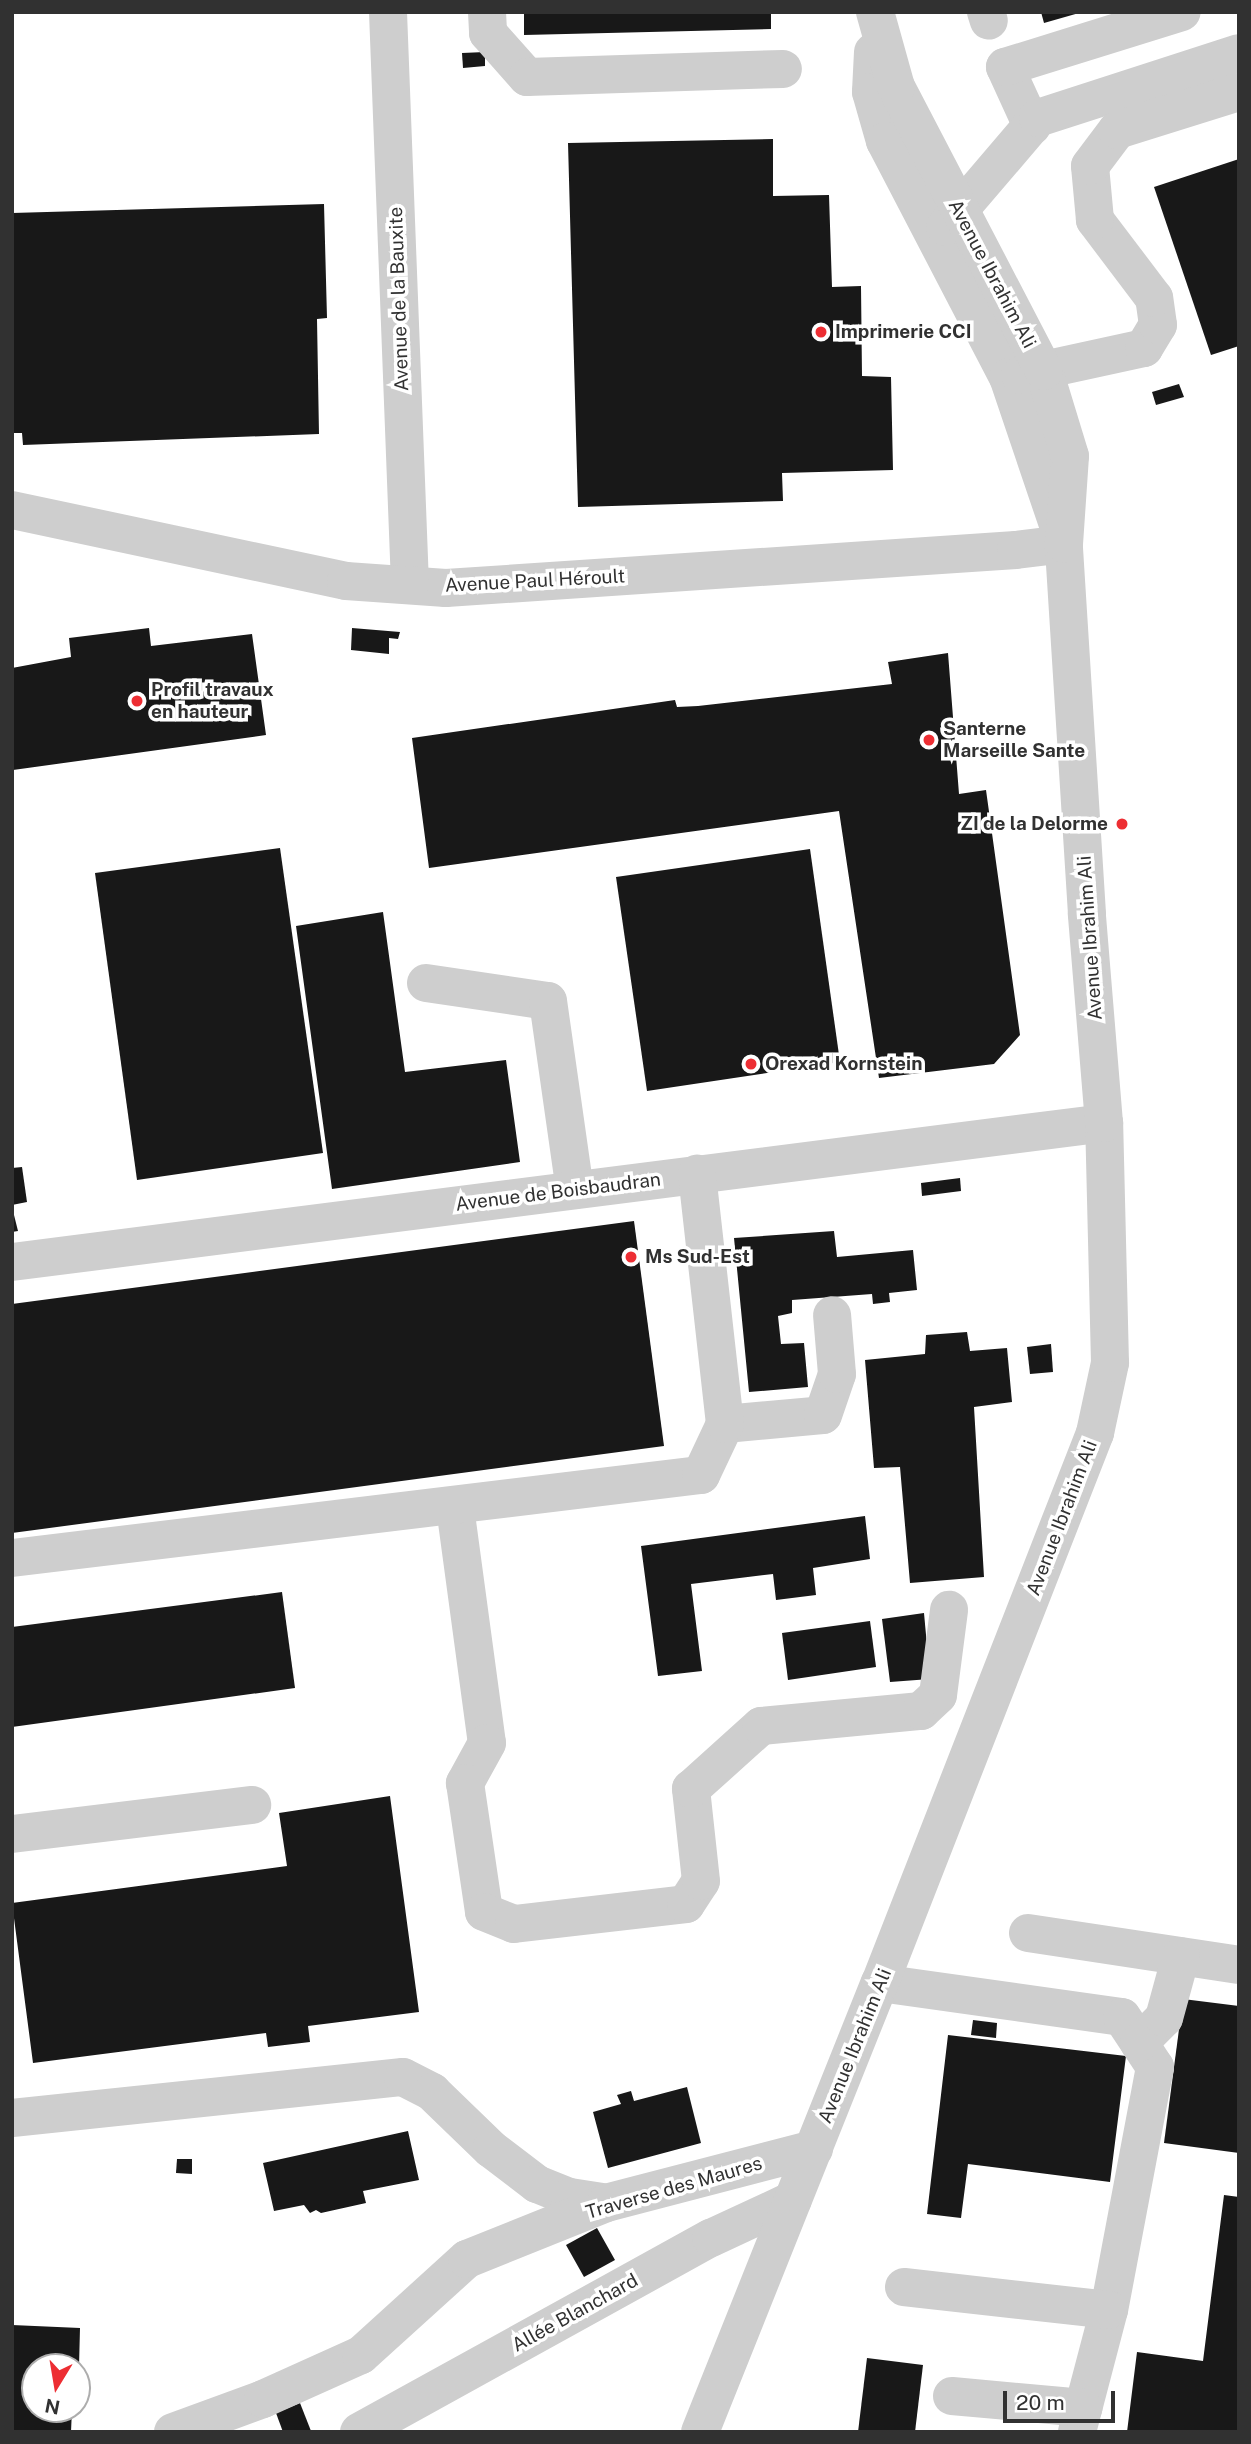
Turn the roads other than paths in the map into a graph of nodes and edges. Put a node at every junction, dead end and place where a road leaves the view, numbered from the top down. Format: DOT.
graph roads {
  1 [pos="388,12"];
  2 [pos="487,12"];
  3 [pos="875,12"];
  4 [pos="1182,12"];
  5 [pos="1239,53"];
  6 [pos="783,69"];
  7 [pos="1239,92"];
  8 [pos="1032,125"];
  9 [pos="958,208"];
  10 [pos="934,241"];
  11 [pos="1026,374"];
  12 [pos="12,510"];
  13 [pos="1064,544"];
  14 [pos="410,585"];
  15 [pos="426,983"];
  16 [pos="1104,1123"];
  17 [pos="697,1174"];
  18 [pos="575,1190"];
  19 [pos="12,1262"];
  20 [pos="832,1315"];
  21 [pos="725,1424"];
  22 [pos="455,1507"];
  23 [pos="12,1558"];
  24 [pos="948,1610"];
  25 [pos="252,1805"];
  26 [pos="12,1834"];
  27 [pos="1028,1933"];
  28 [pos="1181,1956"];
  29 [pos="1239,1965"];
  30 [pos="880,1983"];
  31 [pos="1139,2043"];
  32 [pos="12,2118"];
  33 [pos="814,2149"];
  34 [pos="793,2200"];
  35 [pos="606,2203"];
  36 [pos="904,2287"];
  37 [pos="1109,2310"];
  38 [pos="952,2396"];
  39 [pos="1080,2420"];
  40 [pos="173,2432"];
  41 [pos="359,2432"];
  42 [pos="700,2432"];
  1 -- 14 [label="street, Avenue de la Bauxite"];
  2 -- 6 [label="street"];
  3 -- 9 [label="street, Avenue Ibrahim Ali"];
  3 -- 10 [label="street, Avenue Ibrahim Ali"];
  4 -- 8 [label="street"];
  5 -- 8 [label="street"];
  7 -- 11 [label="street"];
  8 -- 9 [label="street"];
  9 -- 10 [label="street"];
  9 -- 11 [label="street, Avenue Ibrahim Ali"];
  10 -- 11 [label="street, Avenue Ibrahim Ali"];
  11 -- 13 [label="street, Avenue Ibrahim Ali"];
  12 -- 14 [label="street, Avenue Paul Héroult"];
  13 -- 14 [label="street, Avenue Paul Héroult"];
  13 -- 16 [label="street, Avenue Ibrahim Ali"];
  15 -- 18 [label="street"];
  16 -- 17 [label="street, Avenue de Boisbaudran"];
  16 -- 30 [label="street, Avenue Ibrahim Ali"];
  17 -- 18 [label="street, Avenue de Boisbaudran"];
  17 -- 21 [label="street"];
  18 -- 19 [label="street, Avenue de Boisbaudran"];
  20 -- 21 [label="street"];
  21 -- 22 [label="street"];
  22 -- 23 [label="street"];
  22 -- 24 [label="street"];
  25 -- 26 [label="street"];
  27 -- 28 [label="street"];
  28 -- 29 [label="street"];
  28 -- 31 [label="street"];
  30 -- 31 [label="street"];
  30 -- 33 [label="street, Avenue Ibrahim Ali"];
  31 -- 37 [label="street"];
  32 -- 35 [label="street"];
  33 -- 34 [label="street, Avenue Ibrahim Ali"];
  33 -- 35 [label="street, Traverse des Maures"];
  34 -- 41 [label="street, Allée Blanchard"];
  34 -- 42 [label="street, Avenue Ibrahim Ali"];
  35 -- 40 [label="street, Traverse des Maures"];
  36 -- 37 [label="street"];
  37 -- 39 [label="street"];
  38 -- 39 [label="street"];
}
